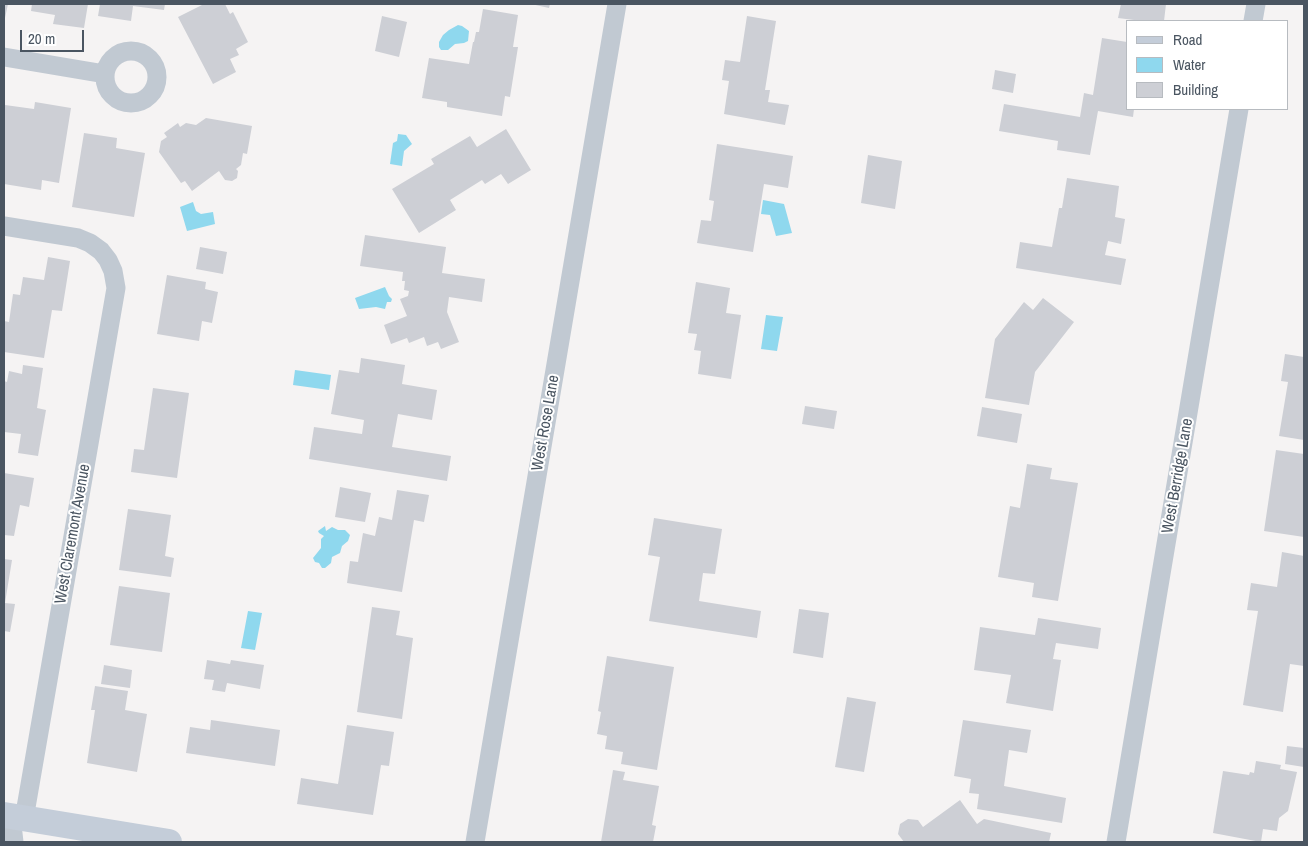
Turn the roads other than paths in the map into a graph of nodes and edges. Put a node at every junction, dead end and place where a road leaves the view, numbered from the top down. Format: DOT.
graph roads {
  1 [pos="617,4"];
  2 [pos="1256,4"];
  3 [pos="1254,20"];
  4 [pos="4,57"];
  5 [pos="105,74"];
  6 [pos="1239,110"];
  7 [pos="4,226"];
  8 [pos="11,826"];
  9 [pos="169,842"];
  10 [pos="476,842"];
  11 [pos="1116,842"];
  1 -- 10 [label="street, West Rose Lane"];
  2 -- 3 [label="street"];
  4 -- 5 [label="street"];
  6 -- 11 [label="street, West Berridge Lane"];
  7 -- 8 [label="street, West Claremont Avenue"];
  8 -- 9 [label="main road"];
}
